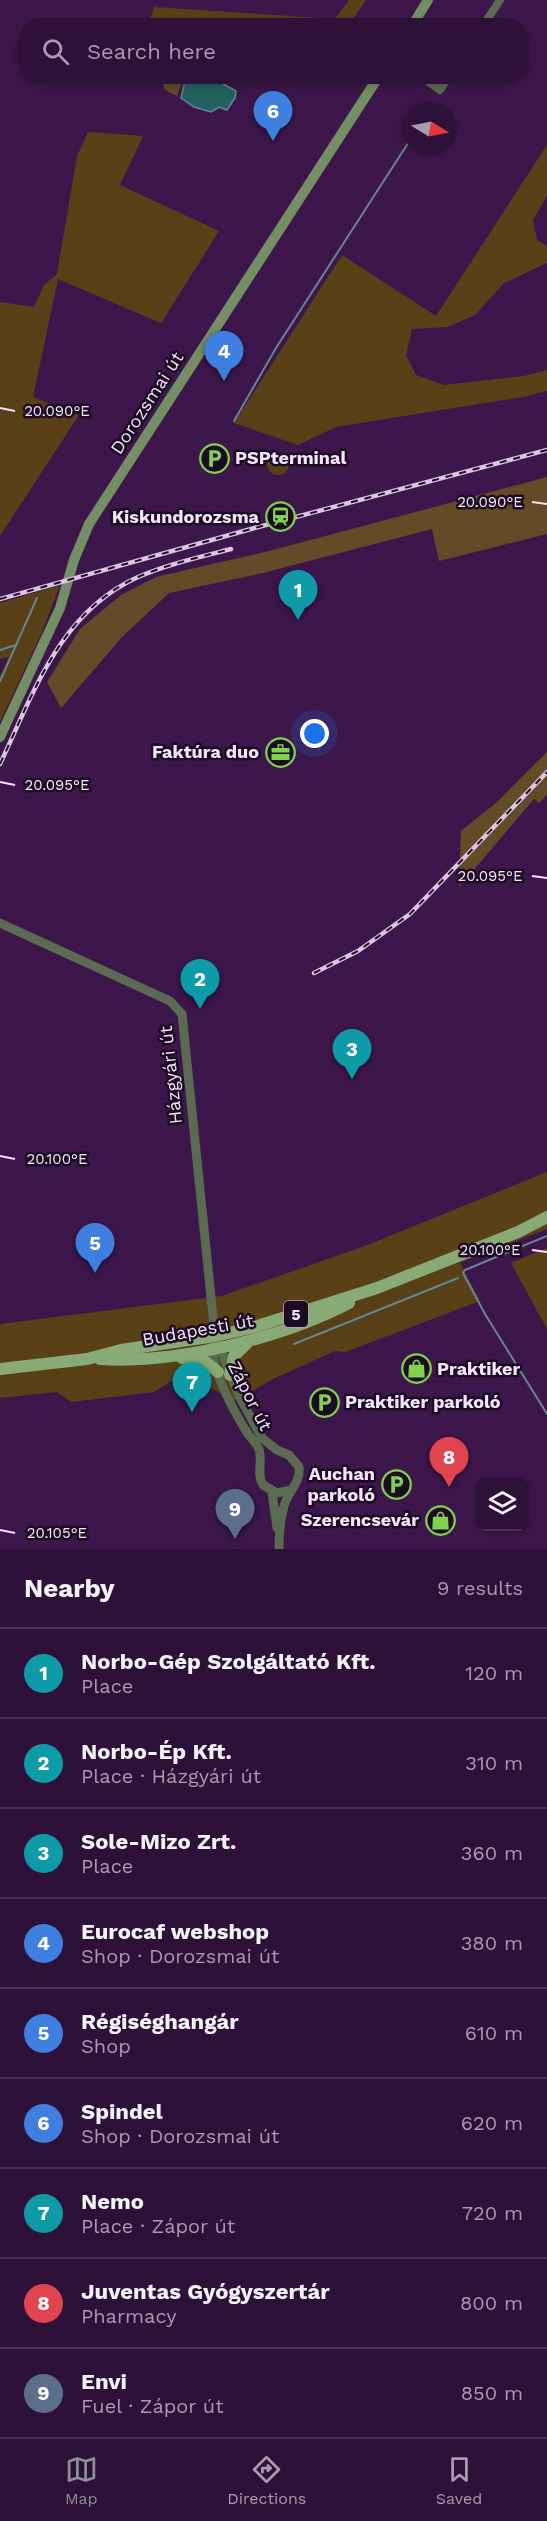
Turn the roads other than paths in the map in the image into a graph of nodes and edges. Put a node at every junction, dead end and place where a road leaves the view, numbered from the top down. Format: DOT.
graph roads {
  1 [pos="428,0"];
  2 [pos="500,0"];
  3 [pos="417,18"];
  4 [pos="488,18"];
  5 [pos="374,84"];
  6 [pos="431,84"];
  7 [pos="444,84"];
  8 [pos="0,737"];
  9 [pos="0,922"];
  10 [pos="547,1217"];
  11 [pos="547,1224"];
  12 [pos="518,1232"];
  13 [pos="377,1288"];
  14 [pos="249,1341"];
  15 [pos="215,1344"];
  16 [pos="163,1356"];
  17 [pos="87,1359"];
  18 [pos="0,1369"];
  19 [pos="224,1373"];
  20 [pos="283,1453"];
  21 [pos="261,1464"];
  22 [pos="291,1490"];
  23 [pos="272,1492"];
  24 [pos="279,1538"];
  25 [pos="279,1549"];
  1 -- 3 [label="main road"];
  2 -- 4 [label="street"];
  5 -- 8 [label="main road, Dorozsmai út"];
  6 -- 7 [label="street"];
  9 -- 15 [label="street, Házgyári út"];
  10 -- 12 [label="main road, Budapesti út / 5"];
  11 -- 12 [label="main road, Budapesti út / 5"];
  12 -- 13 [label="main road, Budapesti út / 5"];
  13 -- 14 [label="main road, Budapesti út / 5"];
  13 -- 15 [label="main road, Budapesti út / 5"];
  14 -- 15 [label="main road, Budapesti út / 5"];
  14 -- 19 [label="main road"];
  15 -- 16 [label="main road, Budapesti út / 5"];
  15 -- 17 [label="main road, Budapesti út / 5"];
  15 -- 19 [label="street, Zápor út"];
  16 -- 17 [label="main road, Budapesti út / 5"];
  16 -- 19 [label="main road"];
  17 -- 18 [label="main road, Budapesti út / 5"];
  19 -- 20 [label="street, Zápor út"];
  19 -- 21 [label="street, Zápor út"];
  20 -- 21 [label="street, Zápor út"];
  20 -- 22 [label="street, Zápor út"];
  21 -- 23 [label="street, Zápor út"];
  22 -- 23 [label="street"];
  22 -- 24 [label="street, Zápor út"];
  23 -- 24 [label="street, Zápor út"];
  24 -- 25 [label="street, Zápor út"];
}
